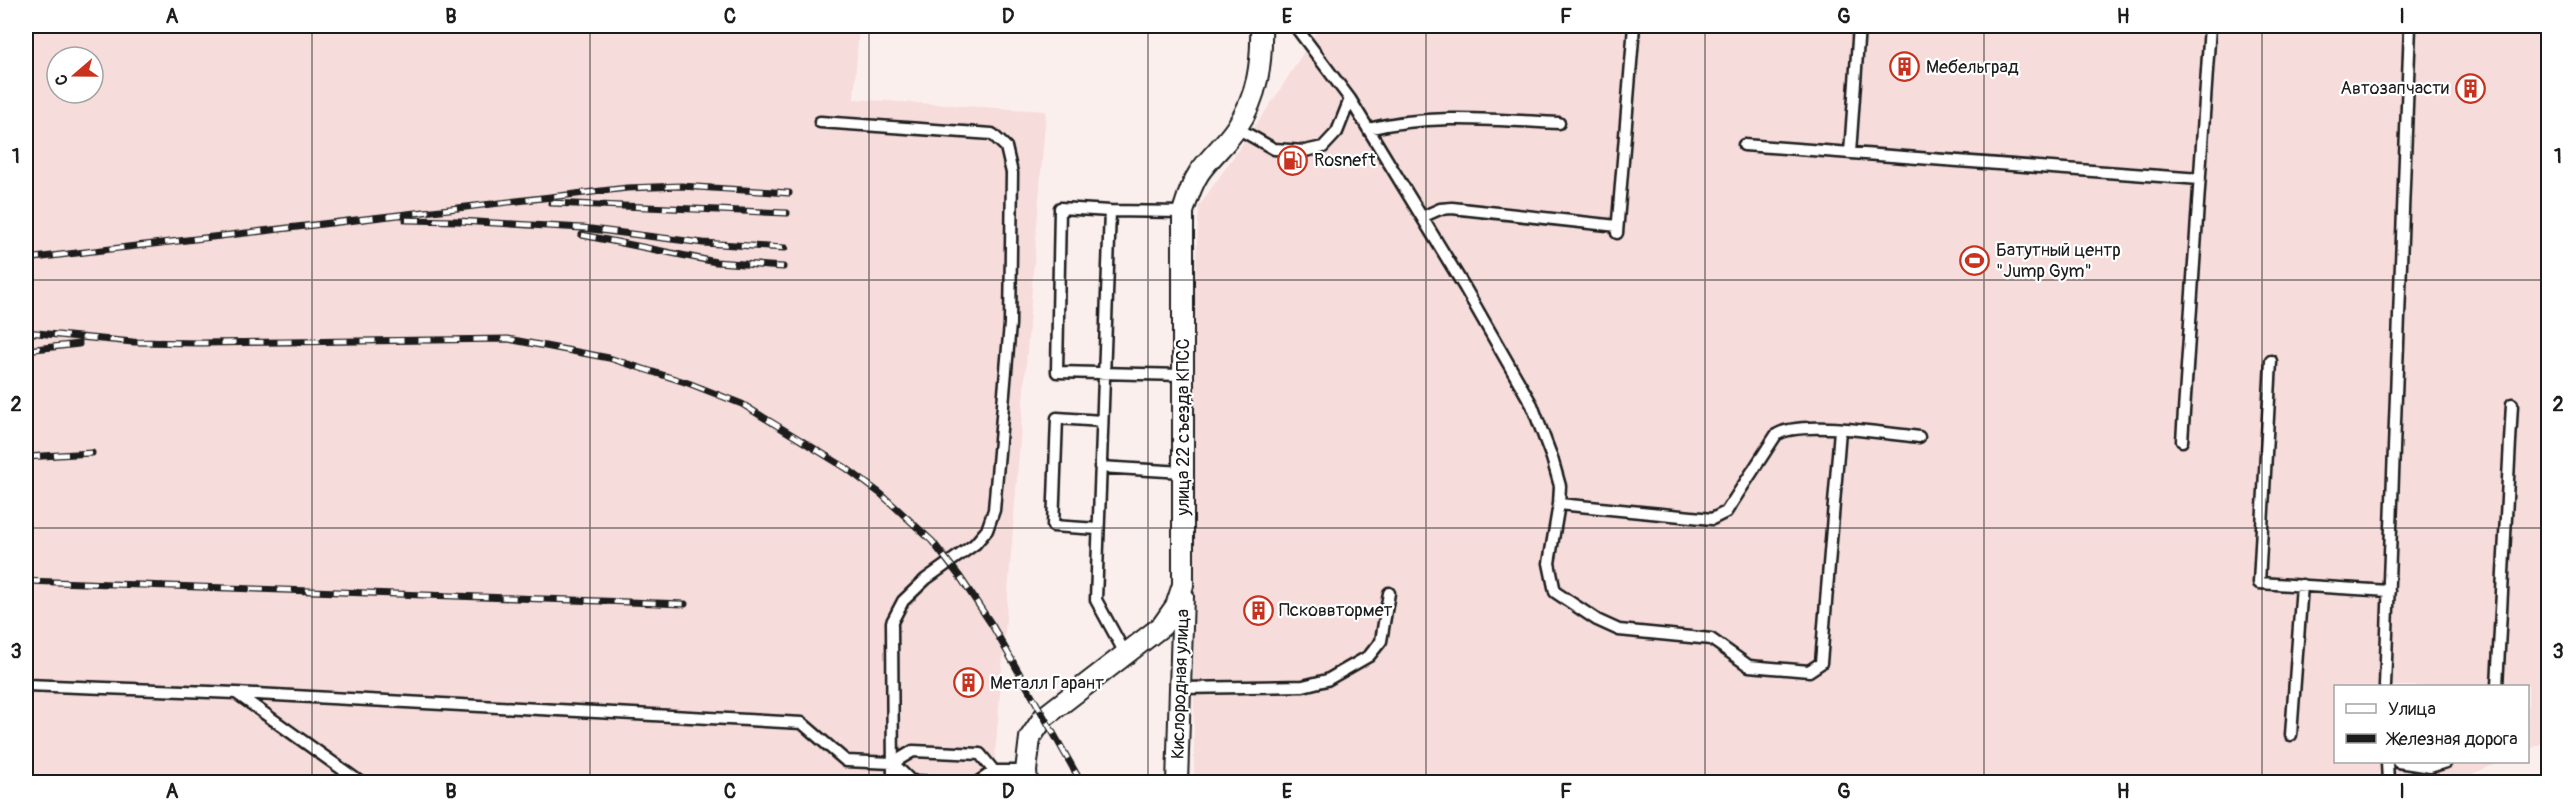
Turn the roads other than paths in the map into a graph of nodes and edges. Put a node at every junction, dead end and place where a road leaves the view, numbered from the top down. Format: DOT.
graph roads {
  1 [pos="1261,26"];
  2 [pos="1295,26"];
  3 [pos="1634,26"];
  4 [pos="1859,26"];
  5 [pos="2210,26"];
  6 [pos="2410,26"];
  7 [pos="1350,99"];
  8 [pos="820,122"];
  9 [pos="1559,123"];
  10 [pos="1237,128"];
  11 [pos="1368,129"];
  12 [pos="1744,145"];
  13 [pos="1850,153"];
  14 [pos="2199,179"];
  15 [pos="1110,211"];
  16 [pos="1183,212"];
  17 [pos="1422,217"];
  18 [pos="2271,361"];
  19 [pos="1104,373"];
  20 [pos="1183,375"];
  21 [pos="2512,404"];
  22 [pos="1102,421"];
  23 [pos="1840,430"];
  24 [pos="1919,437"];
  25 [pos="2182,441"];
  26 [pos="1101,467"];
  27 [pos="1183,472"];
  28 [pos="1559,504"];
  29 [pos="1098,529"];
  30 [pos="1183,585"];
  31 [pos="2302,585"];
  32 [pos="2389,591"];
  33 [pos="1389,593"];
  34 [pos="1126,655"];
  35 [pos="26,685"];
  36 [pos="2385,685"];
  37 [pos="2498,685"];
  38 [pos="1181,688"];
  39 [pos="236,693"];
  40 [pos="2291,735"];
  41 [pos="893,763"];
  42 [pos="2387,763"];
  43 [pos="2404,763"];
  44 [pos="2443,763"];
  45 [pos="994,771"];
  46 [pos="1026,777"];
  47 [pos="360,783"];
  48 [pos="893,783"];
  49 [pos="940,783"];
  50 [pos="978,783"];
  51 [pos="1177,783"];
  52 [pos="2388,783"];
  1 -- 10 [label="street, улица 22 съезда КПСС"];
  2 -- 7 [label="lane"];
  3 -- 17 [label="lane"];
  4 -- 13 [label="lane"];
  5 -- 14 [label="lane"];
  6 -- 32 [label="lane"];
  7 -- 10 [label="lane"];
  7 -- 11 [label="lane"];
  8 -- 41 [label="lane"];
  9 -- 11 [label="lane"];
  10 -- 16 [label="street, улица 22 съезда КПСС"];
  11 -- 17 [label="lane"];
  12 -- 13 [label="lane"];
  13 -- 14 [label="lane"];
  14 -- 25 [label="lane"];
  15 -- 16 [label="lane"];
  15 -- 19 [label="lane"];
  15 -- 19 [label="lane"];
  16 -- 20 [label="street, улица 22 съезда КПСС"];
  17 -- 28 [label="lane"];
  18 -- 31 [label="lane"];
  19 -- 20 [label="lane"];
  19 -- 22 [label="lane"];
  20 -- 27 [label="street, улица 22 съезда КПСС"];
  21 -- 37 [label="lane"];
  22 -- 26 [label="lane"];
  22 -- 29 [label="lane"];
  23 -- 24 [label="lane"];
  23 -- 28 [label="lane"];
  23 -- 28 [label="lane"];
  26 -- 27 [label="lane"];
  26 -- 29 [label="lane"];
  27 -- 30 [label="street, улица 22 съезда КПСС"];
  29 -- 34 [label="lane"];
  30 -- 34 [label="street, улица 22 съезда КПСС"];
  30 -- 38 [label="street, Кислородная улица"];
  31 -- 32 [label="lane"];
  31 -- 40 [label="lane"];
  32 -- 36 [label="lane"];
  33 -- 38 [label="lane"];
  34 -- 46 [label="street, улица 22 съезда КПСС"];
  35 -- 39 [label="lane"];
  38 -- 51 [label="street, Кислородная улица"];
  39 -- 41 [label="lane"];
  39 -- 47 [label="lane"];
  41 -- 45 [label="lane"];
  41 -- 48 [label="lane"];
  41 -- 49 [label="lane"];
  42 -- 52 [label="lane"];
  43 -- 44 [label="lane"];
  45 -- 46 [label="lane"];
  45 -- 50 [label="lane"];
}
